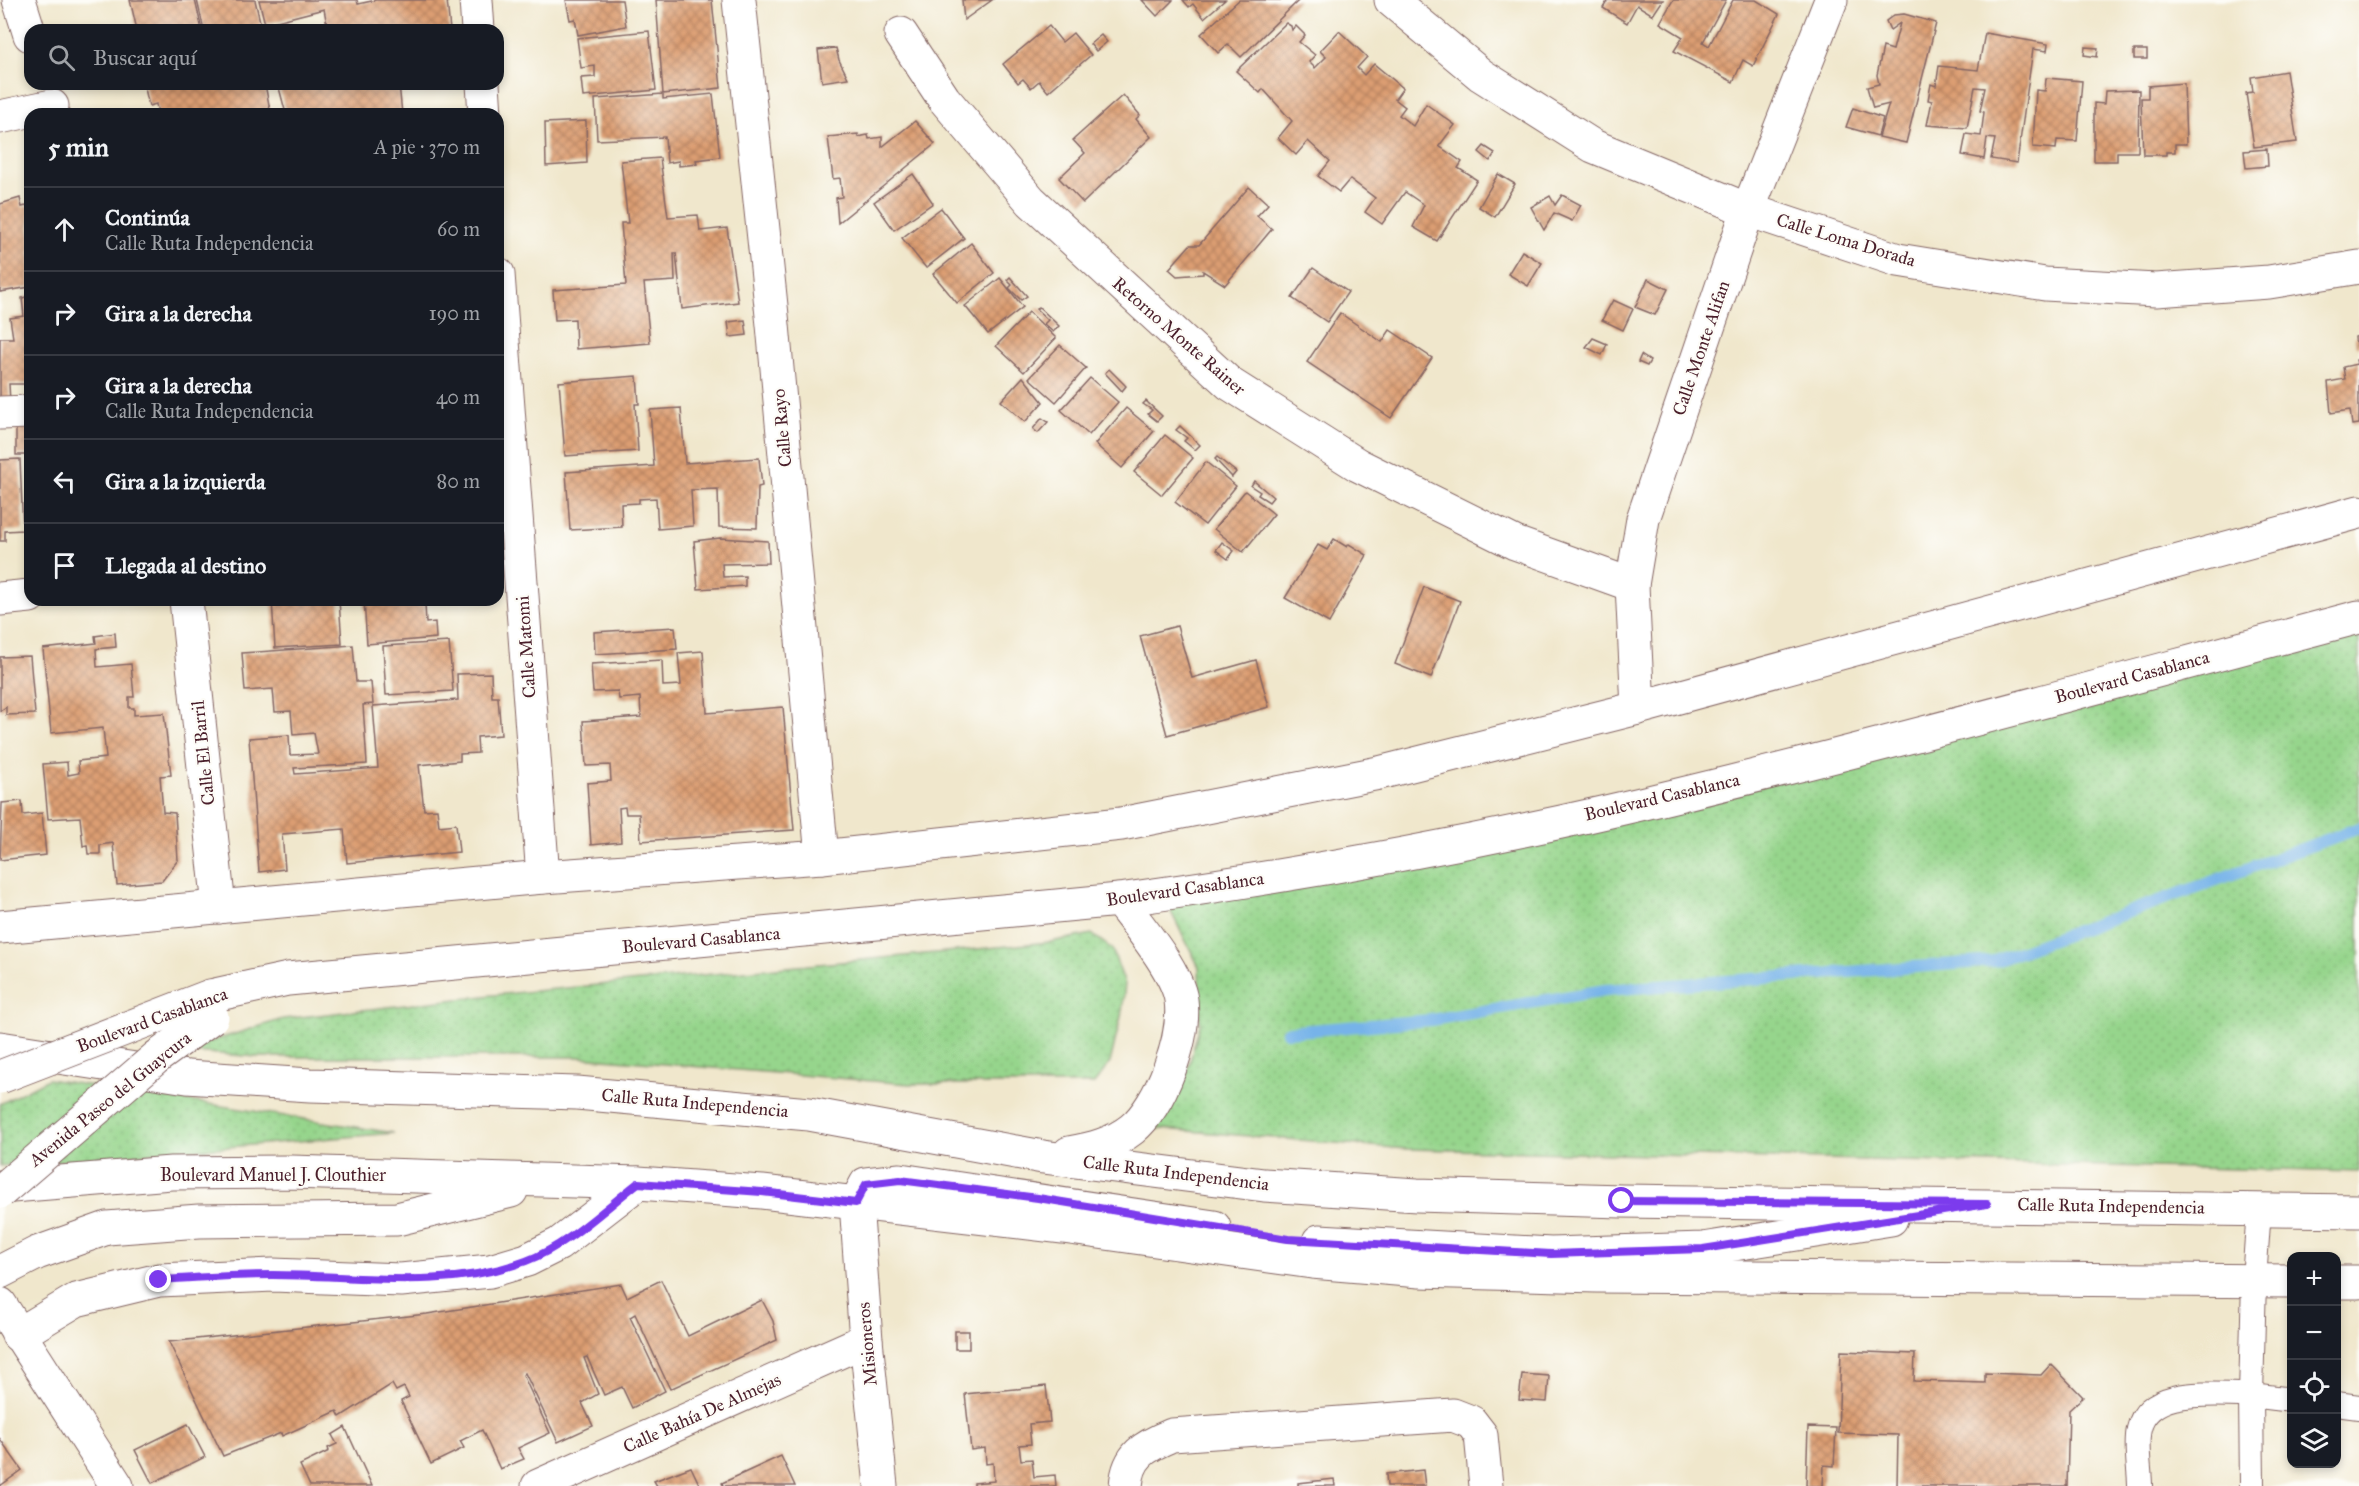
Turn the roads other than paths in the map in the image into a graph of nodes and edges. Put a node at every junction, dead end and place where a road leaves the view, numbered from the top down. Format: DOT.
graph roads {
  1 [pos="19,0"];
  2 [pos="476,0"];
  3 [pos="739,0"];
  4 [pos="1391,0"];
  5 [pos="1831,0"];
  6 [pos="27,24"];
  7 [pos="478,24"];
  8 [pos="901,34"];
  9 [pos="483,90"];
  10 [pos="51,101"];
  11 [pos="29,108"];
  12 [pos="485,108"];
  13 [pos="24,109"];
  14 [pos="0,117"];
  15 [pos="1748,210"];
  16 [pos="2359,267"];
  17 [pos="504,354"];
  18 [pos="24,412"];
  19 [pos="0,413"];
  20 [pos="2359,512"];
  21 [pos="1632,585"];
  22 [pos="24,597"];
  23 [pos="0,599"];
  24 [pos="187,606"];
  25 [pos="2359,618"];
  26 [pos="1638,708"];
  27 [pos="822,857"];
  28 [pos="543,877"];
  29 [pos="1119,900"];
  30 [pos="219,907"];
  31 [pos="0,927"];
  32 [pos="211,1006"];
  33 [pos="0,1048"];
  34 [pos="0,1077"];
  35 [pos="1043,1157"];
  36 [pos="546,1182"];
  37 [pos="638,1183"];
  38 [pos="0,1187"];
  39 [pos="0,1192"];
  40 [pos="856,1203"];
  41 [pos="1987,1204"];
  42 [pos="2259,1209"];
  43 [pos="2359,1210"];
  44 [pos="0,1272"];
  45 [pos="2254,1280"];
  46 [pos="2287,1281"];
  47 [pos="2341,1282"];
  48 [pos="2359,1282"];
  49 [pos="0,1304"];
  50 [pos="18,1335"];
  51 [pos="866,1340"];
  52 [pos="2251,1395"];
  53 [pos="2287,1399"];
  54 [pos="2341,1405"];
  55 [pos="2359,1407"];
  56 [pos="117,1486"];
  57 [pos="538,1486"];
  58 [pos="881,1486"];
  59 [pos="1126,1486"];
  60 [pos="1486,1486"];
  61 [pos="2140,1486"];
  62 [pos="2252,1486"];
  1 -- 6 [label="main road"];
  2 -- 7 [label="main road"];
  3 -- 27 [label="main road, Calle Rayo"];
  4 -- 15 [label="main road, Calle Loma Dorada"];
  5 -- 15 [label="main road, Calle Monte Alifan"];
  8 -- 21 [label="main road, Retorno Monte Rainer"];
  9 -- 12 [label="main road"];
  10 -- 11 [label="main road"];
  13 -- 14 [label="main road"];
  15 -- 16 [label="main road, Calle Loma Dorada"];
  15 -- 21 [label="main road, Calle Monte Alifan"];
  17 -- 28 [label="main road, Calle Matomi"];
  18 -- 19 [label="main road"];
  20 -- 26 [label="main road"];
  21 -- 26 [label="main road, Calle Monte Alifan"];
  22 -- 23 [label="main road"];
  24 -- 30 [label="main road, Calle El Barril"];
  25 -- 29 [label="main road, Boulevard Casablanca"];
  26 -- 27 [label="main road"];
  27 -- 28 [label="main road"];
  28 -- 30 [label="main road"];
  29 -- 32 [label="main road, Boulevard Casablanca"];
  29 -- 35 [label="main road"];
  30 -- 31 [label="main road"];
  32 -- 34 [label="main road, Boulevard Casablanca, bridge"];
  32 -- 39 [label="main road, Avenida Paseo del Guaycura, bridge"];
  33 -- 35 [label="main road, Calle Ruta Independencia"];
  35 -- 41 [label="main road, Calle Ruta Independencia"];
  36 -- 37 [label="main road"];
  36 -- 38 [label="main road, Boulevard Manuel J. Clouthier"];
  36 -- 44 [label="main road"];
  37 -- 40 [label="main road"];
  37 -- 50 [label="main road"];
  40 -- 41 [label="main road"];
  40 -- 45 [label="main road"];
  40 -- 51 [label="main road, Misioneros"];
  41 -- 42 [label="main road, Calle Ruta Independencia"];
  42 -- 43 [label="main road, Calle Ruta Independencia"];
  42 -- 45 [label="lane"];
  45 -- 46 [label="main road"];
  45 -- 52 [label="lane"];
  47 -- 48 [label="main road"];
  49 -- 50 [label="main road"];
  50 -- 56 [label="main road"];
  51 -- 57 [label="main road, Calle Bahía De Almejas"];
  51 -- 58 [label="main road, Misioneros"];
  52 -- 53 [label="lane"];
  52 -- 61 [label="lane"];
  52 -- 62 [label="lane"];
  54 -- 55 [label="lane"];
  59 -- 60 [label="main road"];
}
